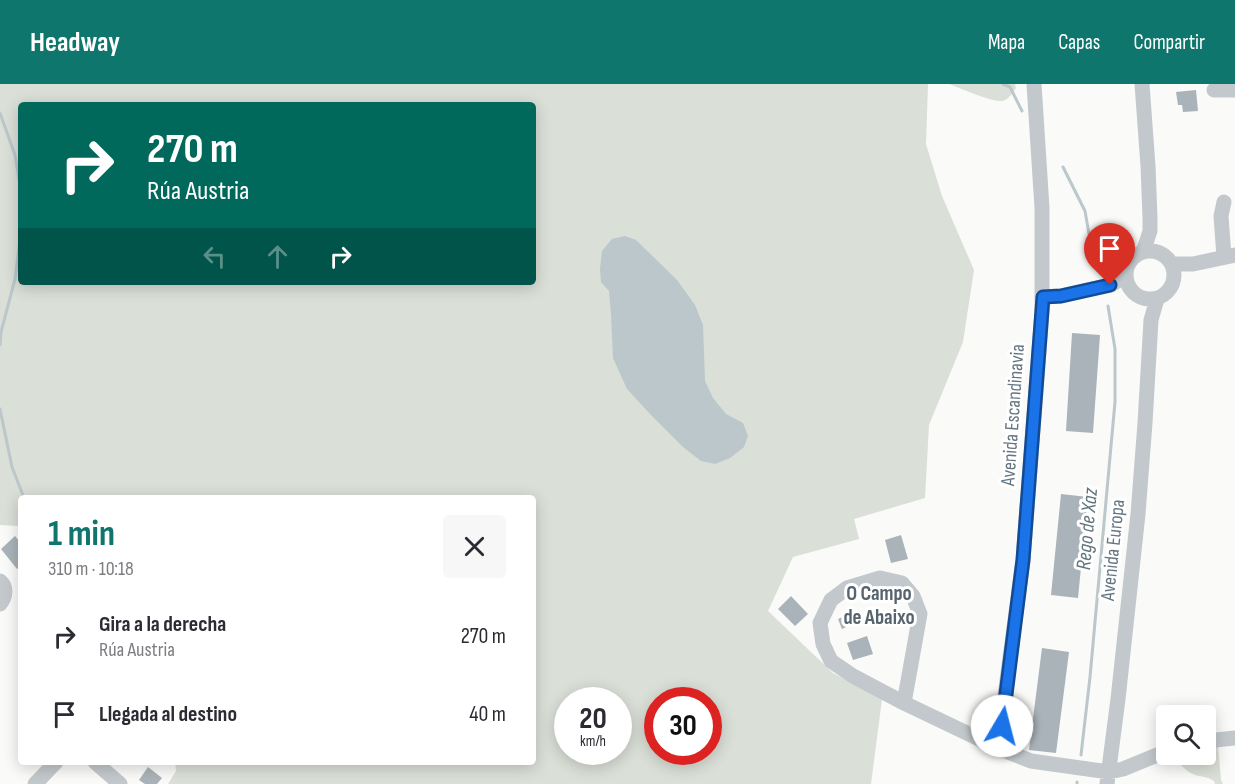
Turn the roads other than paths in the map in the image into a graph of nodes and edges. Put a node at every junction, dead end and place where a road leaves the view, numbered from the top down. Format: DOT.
graph roads {
  1 [pos="1034,84"];
  2 [pos="1142,84"];
  3 [pos="1214,90"];
  4 [pos="1235,90"];
  5 [pos="1224,202"];
  6 [pos="1150,252"];
  7 [pos="1229,256"];
  8 [pos="1174,269"];
  9 [pos="1128,281"];
  10 [pos="1043,297"];
  11 [pos="1151,299"];
  12 [pos="0,581"];
  13 [pos="0,604"];
  14 [pos="904,703"];
  15 [pos="1235,738"];
  16 [pos="1216,740"];
  17 [pos="998,748"];
  18 [pos="1156,756"];
  19 [pos="53,765"];
  20 [pos="98,765"];
  21 [pos="1108,778"];
  22 [pos="35,784"];
  23 [pos="120,784"];
  1 -- 10 [label="street, Avenida Escandinavia"];
  2 -- 6 [label="street"];
  3 -- 4 [label="street"];
  5 -- 7 [label="street"];
  6 -- 8 [label="street"];
  6 -- 9 [label="street"];
  7 -- 8 [label="street"];
  8 -- 11 [label="street"];
  9 -- 10 [label="street"];
  9 -- 11 [label="street"];
  10 -- 17 [label="street, Avenida Escandinavia"];
  11 -- 21 [label="street, Avenida Europa"];
  12 -- 13 [label="street"];
  14 -- 14 [label="street"];
  14 -- 17 [label="street"];
  15 -- 16 [label="street"];
  17 -- 21 [label="street"];
  18 -- 21 [label="street"];
  19 -- 22 [label="street"];
  20 -- 23 [label="street"];
}
